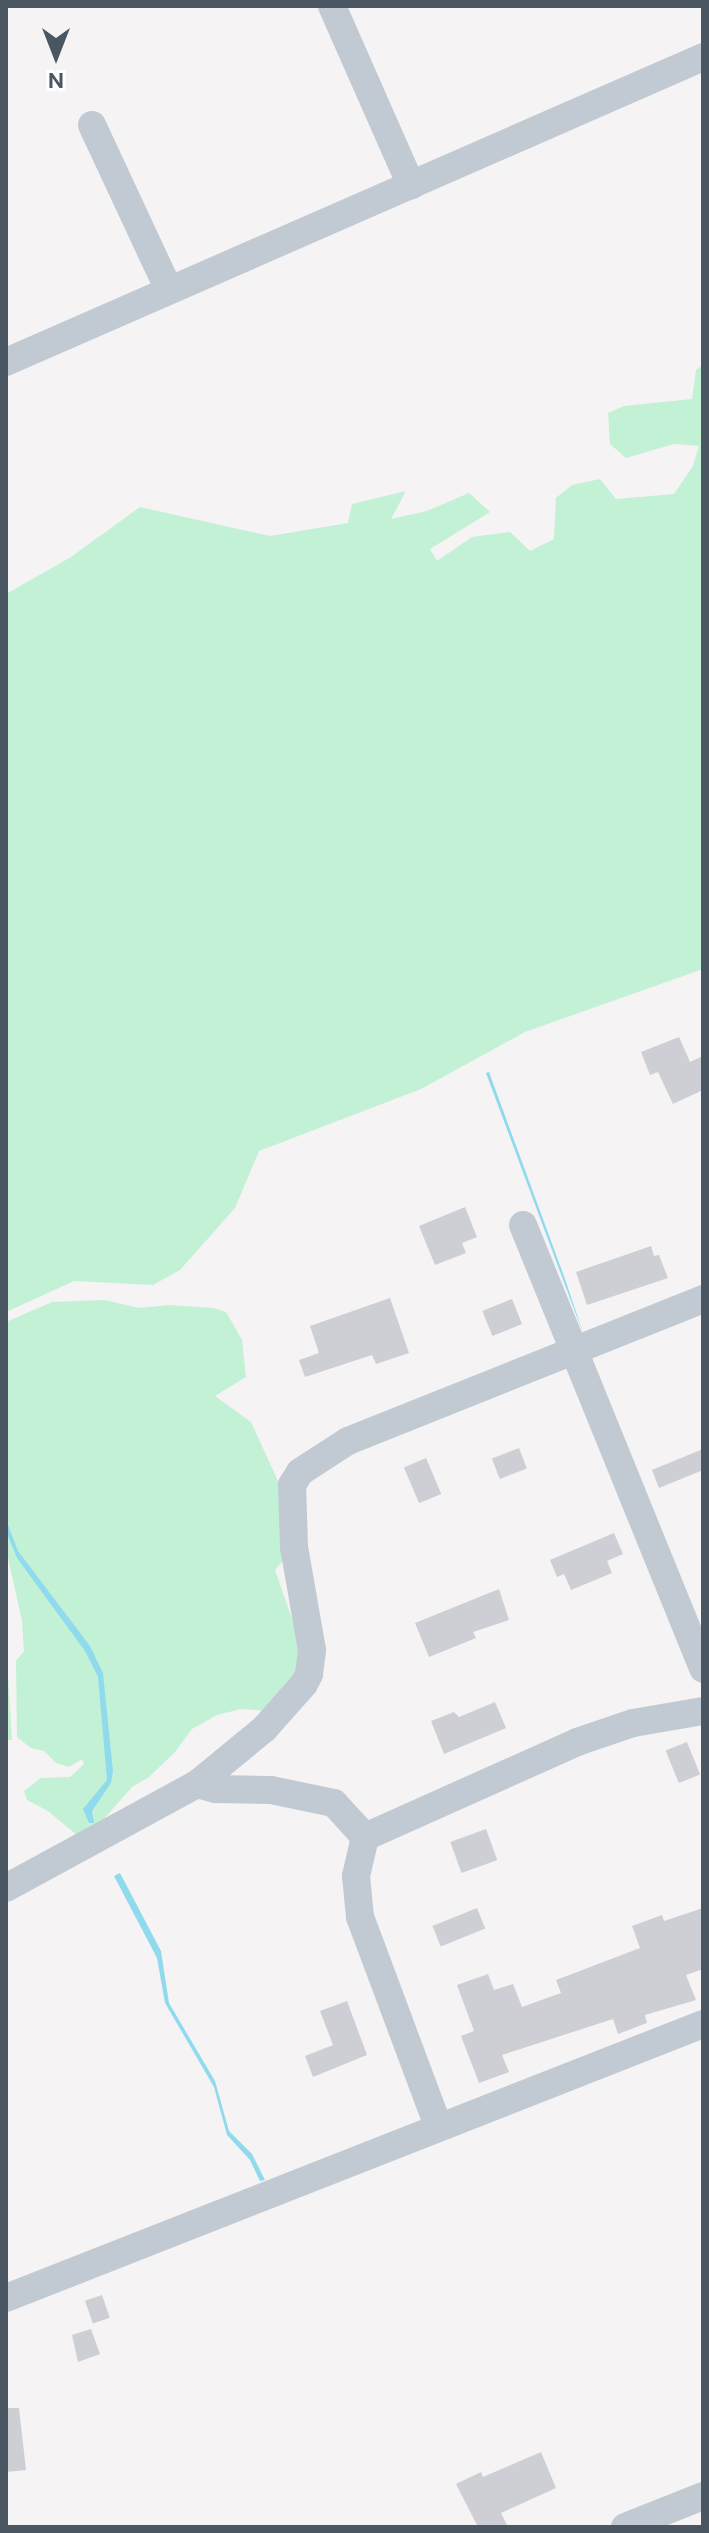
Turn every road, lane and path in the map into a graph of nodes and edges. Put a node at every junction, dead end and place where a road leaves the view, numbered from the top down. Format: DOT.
graph roads {
  1 [pos="332,6"];
  2 [pos="703,57"];
  3 [pos="92,125"];
  4 [pos="411,185"];
  5 [pos="169,290"];
  6 [pos="6,362"];
  7 [pos="523,1225"];
  8 [pos="703,1299"];
  9 [pos="573,1349"];
  10 [pos="703,1669"];
  11 [pos="703,1711"];
  12 [pos="197,1784"];
  13 [pos="365,1837"];
  14 [pos="6,1888"];
  15 [pos="703,2024"];
  16 [pos="439,2128"];
  17 [pos="6,2298"];
  18 [pos="703,2496"];
  19 [pos="625,2527"];
  1 -- 4 [label="street"];
  2 -- 4 [label="street"];
  3 -- 5 [label="street"];
  4 -- 5 [label="street"];
  5 -- 6 [label="street"];
  7 -- 9 [label="street"];
  8 -- 9 [label="street"];
  9 -- 10 [label="street"];
  9 -- 12 [label="street"];
  11 -- 13 [label="street"];
  12 -- 13 [label="street"];
  12 -- 14 [label="street"];
  13 -- 16 [label="street"];
  15 -- 16 [label="street"];
  16 -- 17 [label="street"];
  18 -- 19 [label="street"];
}
